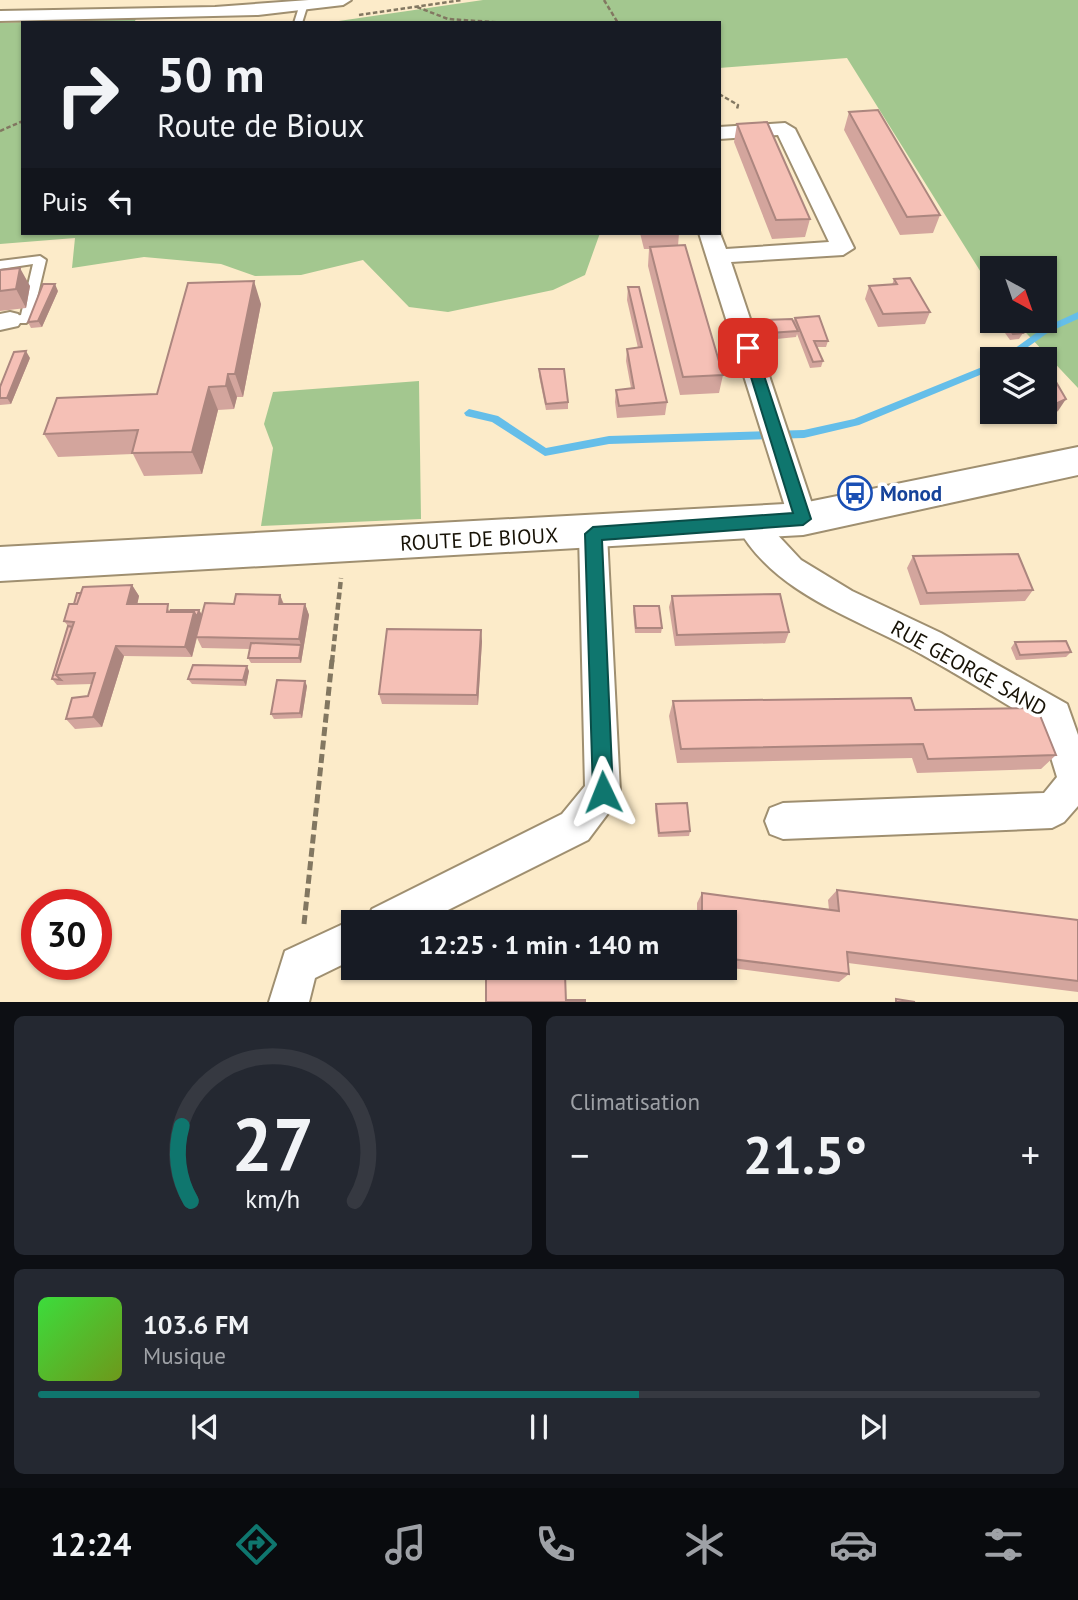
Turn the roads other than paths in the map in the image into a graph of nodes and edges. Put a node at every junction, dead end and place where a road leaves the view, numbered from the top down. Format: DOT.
graph roads {
  1 [pos="343,0"];
  2 [pos="301,15"];
  3 [pos="0,16"];
  4 [pos="721,133"];
  5 [pos="711,235"];
  6 [pos="719,256"];
  7 [pos="0,265"];
  8 [pos="5,321"];
  9 [pos="1078,461"];
  10 [pos="803,519"];
  11 [pos="750,524"];
  12 [pos="593,534"];
  13 [pos="0,564"];
  14 [pos="783,821"];
  15 [pos="409,910"];
  16 [pos="341,944"];
  17 [pos="289,1002"];
  1 -- 2 [label="street"];
  2 -- 3 [label="street"];
  4 -- 6 [label="street"];
  5 -- 6 [label="street"];
  6 -- 10 [label="street"];
  7 -- 8 [label="lane"];
  9 -- 10 [label="main road, ROUTE DE BIOUX"];
  10 -- 11 [label="main road, ROUTE DE BIOUX"];
  11 -- 12 [label="main road, ROUTE DE BIOUX"];
  11 -- 14 [label="street, RUE GEORGE SAND"];
  12 -- 13 [label="main road, ROUTE DE BIOUX"];
  12 -- 15 [label="street"];
  16 -- 17 [label="street"];
}
